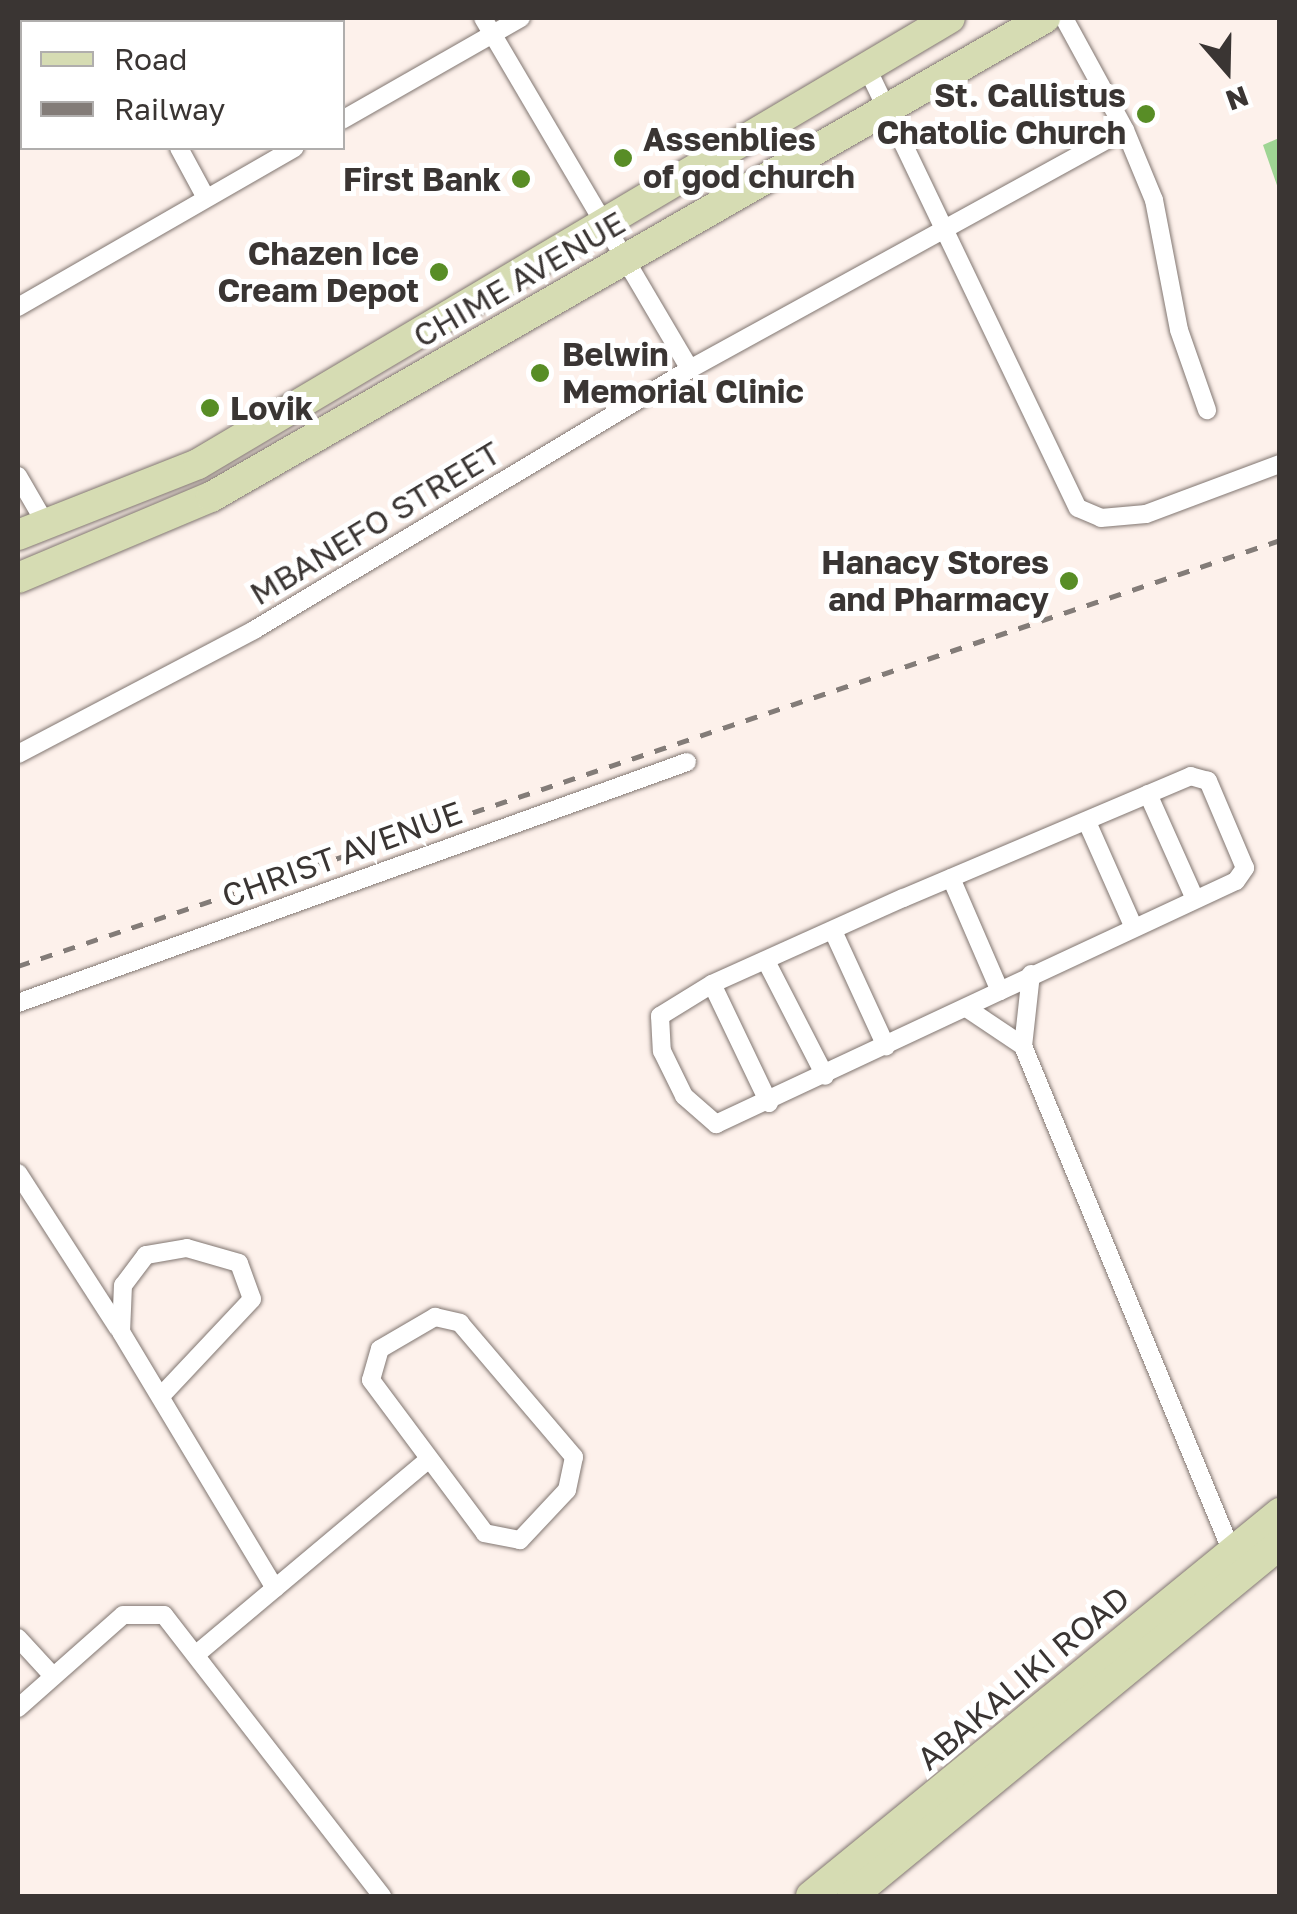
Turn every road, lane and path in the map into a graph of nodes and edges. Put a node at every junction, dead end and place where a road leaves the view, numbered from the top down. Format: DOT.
graph roads {
  1 [pos="521,18"];
  2 [pos="950,18"];
  3 [pos="1045,18"];
  4 [pos="1064,18"];
  5 [pos="487,26"];
  6 [pos="866,66"];
  7 [pos="889,107"];
  8 [pos="345,118"];
  9 [pos="1125,130"];
  10 [pos="179,150"];
  11 [pos="290,150"];
  12 [pos="206,198"];
  13 [pos="606,215"];
  14 [pos="949,226"];
  15 [pos="628,256"];
  16 [pos="18,307"];
  17 [pos="690,369"];
  18 [pos="1206,410"];
  19 [pos="1280,464"];
  20 [pos="18,476"];
  21 [pos="47,526"];
  22 [pos="18,535"];
  23 [pos="18,578"];
  24 [pos="18,754"];
  25 [pos="687,762"];
  26 [pos="1148,794"];
  27 [pos="1086,822"];
  28 [pos="950,878"];
  29 [pos="1194,899"];
  30 [pos="1133,926"];
  31 [pos="833,931"];
  32 [pos="766,962"];
  33 [pos="1031,974"];
  34 [pos="712,984"];
  35 [pos="1000,990"];
  36 [pos="18,1003"];
  37 [pos="968,1009"];
  38 [pos="886,1046"];
  39 [pos="1023,1046"];
  40 [pos="825,1076"];
  41 [pos="769,1103"];
  42 [pos="18,1173"];
  43 [pos="121,1332"];
  44 [pos="161,1396"];
  45 [pos="427,1462"];
  46 [pos="1280,1514"];
  47 [pos="1280,1544"];
  48 [pos="1232,1552"];
  49 [pos="276,1588"];
  50 [pos="18,1638"];
  51 [pos="199,1652"];
  52 [pos="53,1676"];
  53 [pos="18,1708"];
  54 [pos="382,1896"];
  55 [pos="811,1896"];
  56 [pos="852,1896"];
  1 -- 5 [label="street"];
  2 -- 6 [label="main road, CHIME AVENUE"];
  3 -- 7 [label="main road, CHIME AVENUE"];
  4 -- 9 [label="street"];
  5 -- 8 [label="street"];
  5 -- 13 [label="street"];
  6 -- 7 [label="street"];
  6 -- 13 [label="main road, CHIME AVENUE"];
  7 -- 14 [label="street"];
  7 -- 15 [label="main road, CHIME AVENUE"];
  9 -- 14 [label="street, MBANEFO STREET"];
  9 -- 18 [label="street"];
  10 -- 12 [label="street"];
  11 -- 12 [label="street"];
  12 -- 16 [label="street"];
  13 -- 15 [label="street"];
  13 -- 21 [label="main road, CHIME AVENUE"];
  14 -- 17 [label="street, MBANEFO STREET"];
  14 -- 19 [label="street"];
  15 -- 17 [label="street"];
  15 -- 23 [label="main road, CHIME AVENUE"];
  17 -- 24 [label="street, MBANEFO STREET"];
  20 -- 21 [label="street"];
  21 -- 22 [label="main road, CHIME AVENUE"];
  25 -- 36 [label="street, CHRIST AVENUE"];
  26 -- 27 [label="street"];
  26 -- 29 [label="street"];
  26 -- 29 [label="street"];
  27 -- 28 [label="street"];
  27 -- 30 [label="street"];
  28 -- 31 [label="street"];
  28 -- 35 [label="street"];
  29 -- 30 [label="street"];
  30 -- 33 [label="street"];
  31 -- 32 [label="street"];
  31 -- 38 [label="street"];
  32 -- 34 [label="street"];
  32 -- 40 [label="street"];
  33 -- 35 [label="street"];
  33 -- 39 [label="street"];
  34 -- 41 [label="street"];
  34 -- 41 [label="street"];
  35 -- 37 [label="street"];
  37 -- 38 [label="street"];
  37 -- 39 [label="street"];
  38 -- 40 [label="street"];
  39 -- 48 [label="street"];
  40 -- 41 [label="street"];
  42 -- 43 [label="street"];
  43 -- 44 [label="street"];
  43 -- 44 [label="street"];
  44 -- 49 [label="street"];
  45 -- 45 [label="street"];
  45 -- 49 [label="street"];
  46 -- 48 [label="main road, ABAKALIKI ROAD"];
  47 -- 56 [label="main road, ABAKALIKI ROAD"];
  48 -- 55 [label="main road, ABAKALIKI ROAD"];
  49 -- 51 [label="street"];
  50 -- 52 [label="street"];
  51 -- 52 [label="street"];
  51 -- 54 [label="street"];
  52 -- 53 [label="street"];
}
